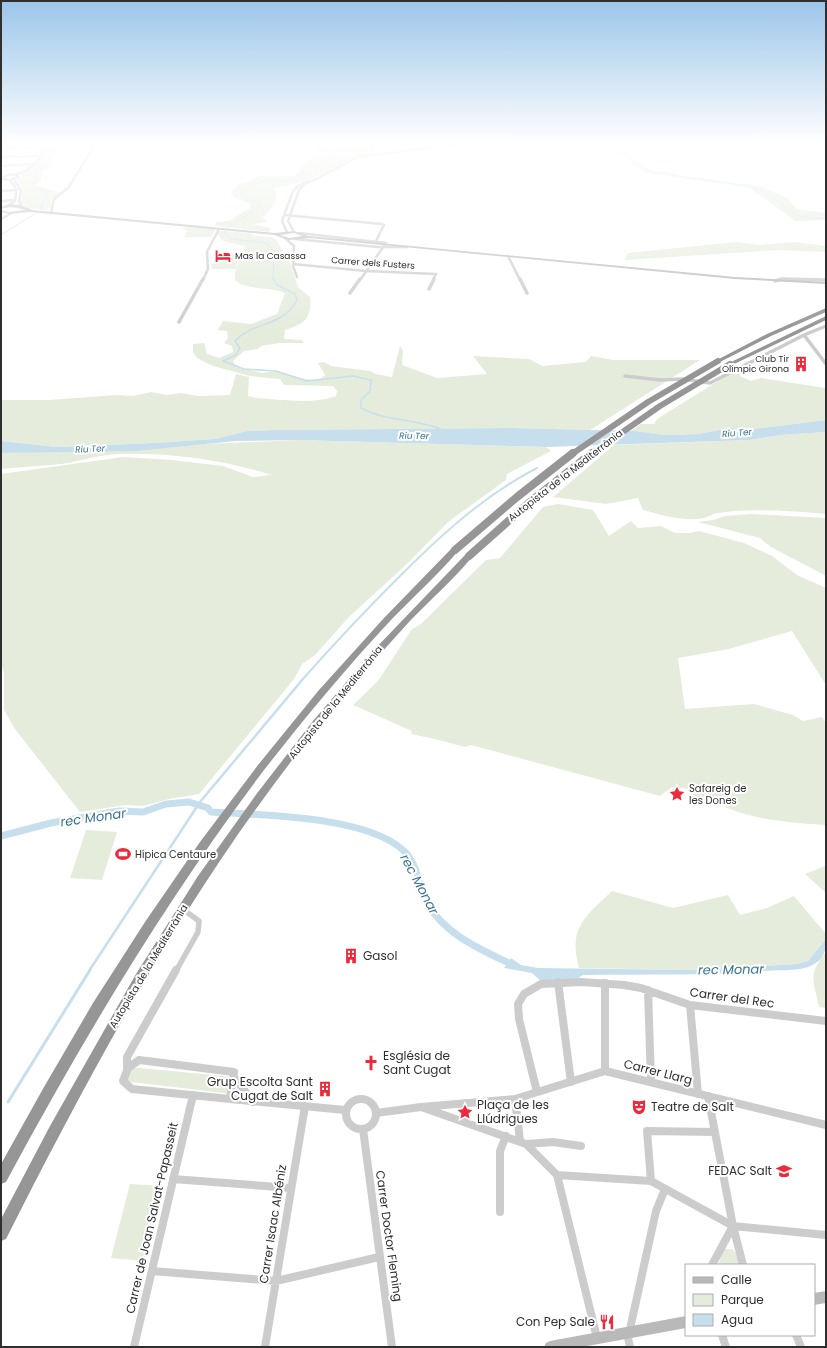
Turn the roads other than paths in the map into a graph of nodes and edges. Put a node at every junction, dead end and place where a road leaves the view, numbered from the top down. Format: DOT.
graph roads {
  1 [pos="22,207"];
  2 [pos="52,207"];
  3 [pos="287,207"];
  4 [pos="293,207"];
  5 [pos="1,211"];
  6 [pos="33,211"];
  7 [pos="15,212"];
  8 [pos="51,213"];
  9 [pos="284,215"];
  10 [pos="290,216"];
  11 [pos="1,219"];
  12 [pos="220,229"];
  13 [pos="294,232"];
  14 [pos="285,235"];
  15 [pos="297,238"];
  16 [pos="376,241"];
  17 [pos="385,245"];
  18 [pos="508,256"];
  19 [pos="293,264"];
  20 [pos="366,272"];
  21 [pos="298,277"];
  22 [pos="826,282"];
  23 [pos="429,290"];
  24 [pos="527,293"];
  25 [pos="350,294"];
  26 [pos="826,310"];
  27 [pos="826,318"];
  28 [pos="179,322"];
  29 [pos="826,326"];
  30 [pos="804,335"];
  31 [pos="824,359"];
  32 [pos="826,364"];
  33 [pos="626,376"];
  34 [pos="188,913"];
  35 [pos="558,982"];
  36 [pos="605,983"];
  37 [pos="648,990"];
  38 [pos="690,1005"];
  39 [pos="826,1021"];
  40 [pos="127,1069"];
  41 [pos="605,1071"];
  42 [pos="234,1077"];
  43 [pos="652,1081"];
  44 [pos="571,1082"];
  45 [pos="537,1092"];
  46 [pos="698,1094"];
  47 [pos="193,1095"];
  48 [pos="708,1096"];
  49 [pos="515,1099"];
  50 [pos="230,1100"];
  51 [pos="253,1102"];
  52 [pos="305,1106"];
  53 [pos="421,1107"];
  54 [pos="345,1110"];
  55 [pos="376,1113"];
  56 [pos="826,1125"];
  57 [pos="363,1129"];
  58 [pos="715,1132"];
  59 [pos="506,1136"];
  60 [pos="523,1143"];
  61 [pos="581,1146"];
  62 [pos="557,1175"];
  63 [pos="1,1177"];
  64 [pos="173,1179"];
  65 [pos="651,1181"];
  66 [pos="291,1188"];
  67 [pos="665,1189"];
  68 [pos="500,1212"];
  69 [pos="733,1226"];
  70 [pos="1,1234"];
  71 [pos="826,1235"];
  72 [pos="379,1257"];
  73 [pos="713,1264"];
  74 [pos="743,1264"];
  75 [pos="152,1270"];
  76 [pos="276,1281"];
  77 [pos="826,1296"];
  78 [pos="815,1299"];
  79 [pos="685,1322"];
  80 [pos="629,1333"];
  81 [pos="722,1336"];
  82 [pos="796,1336"];
  83 [pos="597,1338"];
  84 [pos="134,1347"];
  85 [pos="265,1347"];
  86 [pos="392,1347"];
  87 [pos="550,1347"];
  88 [pos="630,1347"];
  89 [pos="726,1347"];
  90 [pos="801,1347"];
  1 -- 6 [label="main road"];
  1 -- 7 [label="main road"];
  2 -- 8 [label="street"];
  3 -- 9 [label="street"];
  4 -- 10 [label="street"];
  5 -- 7 [label="main road"];
  6 -- 7 [label="main road"];
  6 -- 8 [label="main road"];
  7 -- 11 [label="street"];
  8 -- 12 [label="main road"];
  9 -- 10 [label="street"];
  9 -- 14 [label="street"];
  10 -- 13 [label="street"];
  10 -- 16 [label="street"];
  12 -- 14 [label="main road"];
  12 -- 28 [label="street"];
  13 -- 14 [label="main road"];
  13 -- 15 [label="main road"];
  14 -- 15 [label="main road"];
  15 -- 16 [label="street"];
  15 -- 17 [label="street"];
  15 -- 17 [label="main road"];
  15 -- 19 [label="street"];
  16 -- 17 [label="street"];
  17 -- 18 [label="main road"];
  17 -- 20 [label="street"];
  18 -- 22 [label="main road"];
  18 -- 24 [label="street"];
  19 -- 20 [label="street, Carrer dels Fusters"];
  19 -- 21 [label="street"];
  20 -- 23 [label="street, Carrer dels Fusters"];
  20 -- 25 [label="street"];
  26 -- 63 [label="highway, Autopista de la Mediterrània, bridge"];
  27 -- 70 [label="highway, Autopista de la Mediterrània, bridge"];
  29 -- 30 [label="street"];
  30 -- 31 [label="street"];
  30 -- 33 [label="street"];
  31 -- 32 [label="street"];
  34 -- 40 [label="street"];
  35 -- 36 [label="street, Carrer del Rec"];
  35 -- 44 [label="street"];
  35 -- 45 [label="street, Carrer del Rec"];
  36 -- 37 [label="street, Carrer del Rec"];
  36 -- 41 [label="street"];
  37 -- 38 [label="street, Carrer del Rec"];
  37 -- 43 [label="street"];
  38 -- 39 [label="street, Carrer del Rec"];
  38 -- 46 [label="street"];
  40 -- 42 [label="street"];
  40 -- 47 [label="street"];
  41 -- 43 [label="street, Carrer Llarg"];
  41 -- 44 [label="street, Carrer Llarg"];
  42 -- 50 [label="street"];
  42 -- 51 [label="street"];
  43 -- 46 [label="street, Carrer Llarg"];
  44 -- 45 [label="street, Carrer Llarg"];
  45 -- 49 [label="street, Carrer Llarg"];
  46 -- 48 [label="street, Carrer Llarg"];
  47 -- 50 [label="street"];
  47 -- 64 [label="street, Carrer de Joan Salvat-Papasseit"];
  48 -- 56 [label="street, Carrer Llarg"];
  48 -- 58 [label="street"];
  49 -- 53 [label="street, Carrer Llarg"];
  49 -- 60 [label="street"];
  50 -- 51 [label="street"];
  51 -- 52 [label="street"];
  52 -- 54 [label="street"];
  52 -- 66 [label="street, Carrer Isaac Albéniz"];
  53 -- 55 [label="street, Carrer Llarg"];
  53 -- 59 [label="street"];
  54 -- 55 [label="street"];
  54 -- 57 [label="street"];
  55 -- 57 [label="street"];
  57 -- 72 [label="street, Carrer Doctor Fleming"];
  58 -- 65 [label="street"];
  58 -- 69 [label="street"];
  59 -- 60 [label="street"];
  59 -- 68 [label="street"];
  60 -- 61 [label="street"];
  60 -- 62 [label="street"];
  62 -- 65 [label="street"];
  62 -- 83 [label="street"];
  64 -- 66 [label="street"];
  64 -- 75 [label="street, Carrer de Joan Salvat-Papasseit"];
  65 -- 67 [label="street"];
  66 -- 76 [label="street, Carrer Isaac Albéniz"];
  67 -- 69 [label="street"];
  67 -- 80 [label="street"];
  69 -- 71 [label="street"];
  69 -- 73 [label="street"];
  69 -- 74 [label="street"];
  72 -- 76 [label="street"];
  72 -- 86 [label="street, Carrer Doctor Fleming"];
  75 -- 76 [label="street"];
  75 -- 84 [label="street, Carrer de Joan Salvat-Papasseit"];
  76 -- 85 [label="street, Carrer Isaac Albéniz"];
  77 -- 78 [label="main road"];
  79 -- 80 [label="main road"];
  80 -- 83 [label="main road"];
  80 -- 88 [label="street"];
  81 -- 89 [label="street"];
  82 -- 90 [label="street"];
  83 -- 87 [label="main road"];
}
